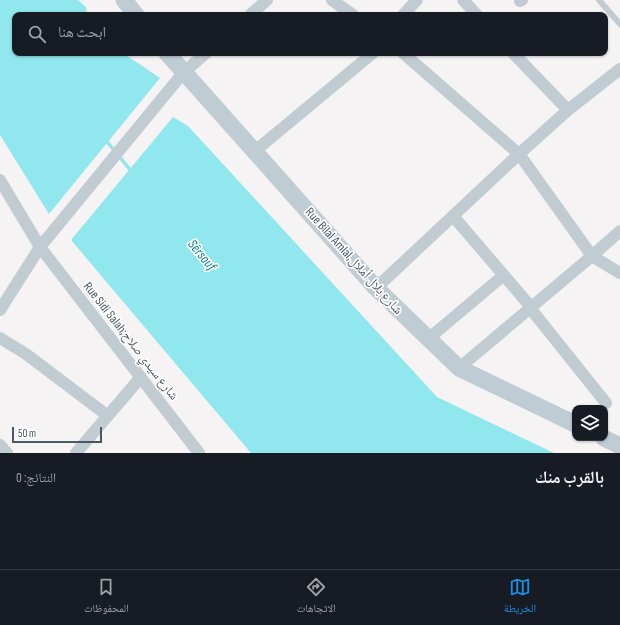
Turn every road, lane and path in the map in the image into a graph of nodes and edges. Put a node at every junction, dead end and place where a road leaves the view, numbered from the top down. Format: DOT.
graph roads {
  1 [pos="124,0"];
  2 [pos="267,0"];
  3 [pos="332,0"];
  4 [pos="417,0"];
  5 [pos="463,0"];
  6 [pos="599,0"];
  7 [pos="134,12"];
  8 [pos="253,12"];
  9 [pos="349,12"];
  10 [pos="406,12"];
  11 [pos="474,12"];
  12 [pos="620,24"];
  13 [pos="169,56"];
  14 [pos="203,56"];
  15 [pos="370,56"];
  16 [pos="405,56"];
  17 [pos="516,56"];
  18 [pos="620,69"];
  19 [pos="183,73"];
  20 [pos="568,110"];
  21 [pos="255,151"];
  22 [pos="519,154"];
  23 [pos="0,180"];
  24 [pos="453,216"];
  25 [pos="620,231"];
  26 [pos="40,247"];
  27 [pos="592,256"];
  28 [pos="620,273"];
  29 [pos="504,276"];
  30 [pos="376,288"];
  31 [pos="531,308"];
  32 [pos="0,310"];
  33 [pos="0,338"];
  34 [pos="428,339"];
  35 [pos="459,368"];
  36 [pos="140,377"];
  37 [pos="606,403"];
  38 [pos="108,416"];
  39 [pos="572,423"];
  40 [pos="608,440"];
  41 [pos="0,445"];
  42 [pos="620,446"];
  43 [pos="194,451"];
  44 [pos="7,453"];
  45 [pos="76,453"];
  1 -- 7 [label="main road"];
  2 -- 8 [label="street"];
  3 -- 9 [label="street"];
  4 -- 10 [label="street"];
  5 -- 11 [label="street"];
  6 -- 12 [label="lane"];
  13 -- 19 [label="main road, Rue Bilal Amlal,شارع بلال أملال"];
  14 -- 19 [label="street"];
  15 -- 21 [label="street"];
  16 -- 22 [label="street"];
  17 -- 20 [label="street"];
  18 -- 20 [label="street"];
  19 -- 21 [label="main road, Rue Bilal Amlal,شارع بلال أملال"];
  19 -- 26 [label="street"];
  20 -- 22 [label="street"];
  21 -- 30 [label="main road, Rue Bilal Amlal,شارع بلال أملال"];
  22 -- 24 [label="street"];
  22 -- 27 [label="street"];
  23 -- 26 [label="street, Rue Sidi Salah;شارع سيدي صلاح"];
  24 -- 29 [label="street"];
  24 -- 30 [label="street"];
  25 -- 27 [label="street"];
  26 -- 32 [label="street"];
  26 -- 36 [label="street, Rue Sidi Salah;شارع سيدي صلاح"];
  27 -- 28 [label="street"];
  27 -- 31 [label="street"];
  29 -- 31 [label="street"];
  29 -- 34 [label="street"];
  30 -- 34 [label="main road, Rue Bilal Amlal,شارع بلال أملال"];
  31 -- 35 [label="street"];
  31 -- 37 [label="street"];
  33 -- 38 [label="street"];
  34 -- 35 [label="main road, Rue Bilal Amlal,شارع بلال أملال"];
  35 -- 39 [label="main road, Rue Bilal Amlal,شارع بلال أملال"];
  36 -- 38 [label="street"];
  36 -- 43 [label="street, Rue Sidi Salah;شارع سيدي صلاح"];
  38 -- 45 [label="street"];
  40 -- 42 [label="main road"];
  41 -- 44 [label="street"];
}
